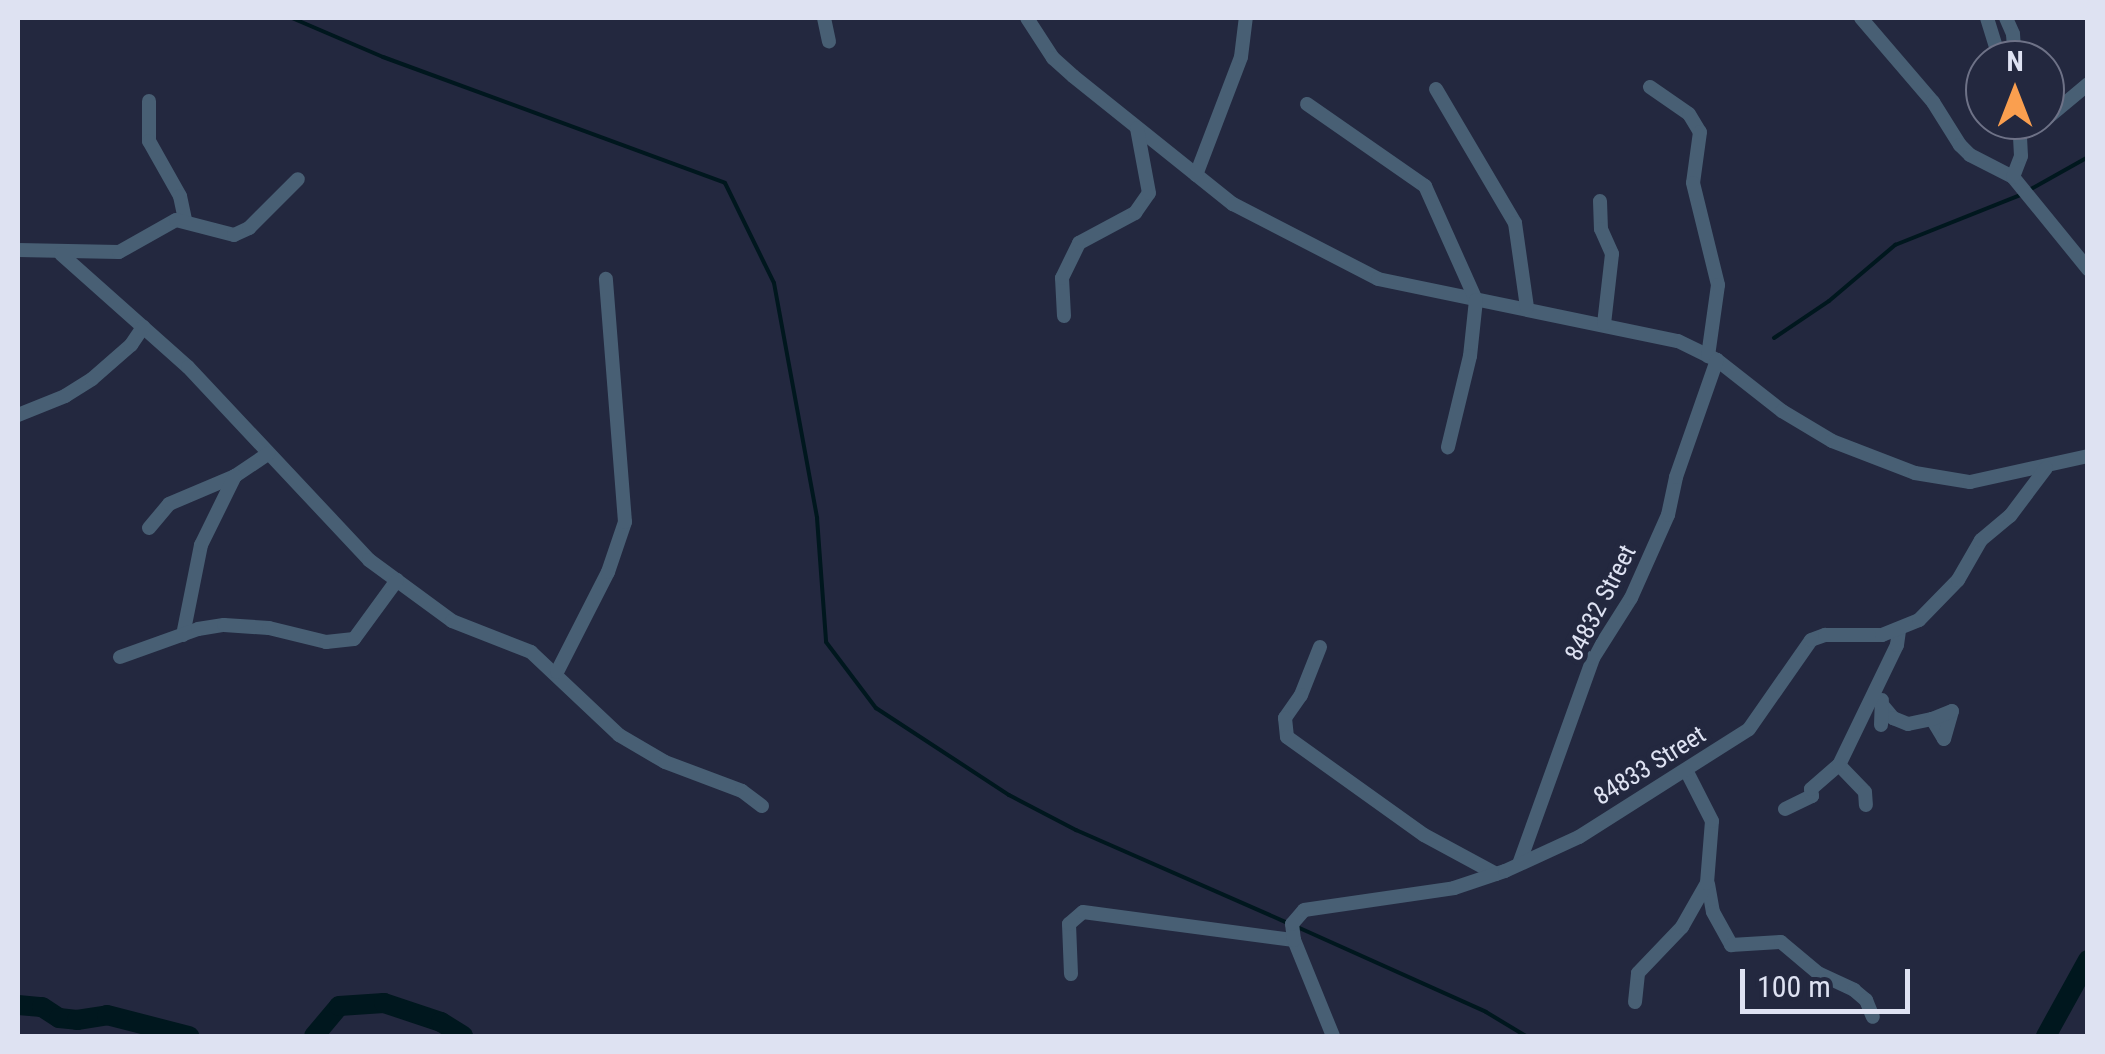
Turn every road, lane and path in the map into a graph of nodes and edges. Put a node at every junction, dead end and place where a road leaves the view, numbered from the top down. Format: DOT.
graph roads {
  1 [pos="824,18"];
  2 [pos="1027,18"];
  3 [pos="1246,18"];
  4 [pos="1861,18"];
  5 [pos="829,42"];
  6 [pos="2088,84"];
  7 [pos="1650,87"];
  8 [pos="1436,89"];
  9 [pos="148,100"];
  10 [pos="2065,103"];
  11 [pos="1307,104"];
  12 [pos="1137,128"];
  13 [pos="2021,140"];
  14 [pos="1196,175"];
  15 [pos="2013,177"];
  16 [pos="298,179"];
  17 [pos="1600,201"];
  18 [pos="185,220"];
  19 [pos="18,250"];
  20 [pos="62,254"];
  21 [pos="2088,269"];
  22 [pos="606,279"];
  23 [pos="1476,300"];
  24 [pos="1527,307"];
  25 [pos="1064,316"];
  26 [pos="1604,324"];
  27 [pos="143,326"];
  28 [pos="1713,358"];
  29 [pos="18,415"];
  30 [pos="1448,447"];
  31 [pos="268,454"];
  32 [pos="2088,456"];
  33 [pos="2046,468"];
  34 [pos="235,476"];
  35 [pos="149,528"];
  36 [pos="398,580"];
  37 [pos="1899,630"];
  38 [pos="183,635"];
  39 [pos="1320,647"];
  40 [pos="120,657"];
  41 [pos="557,672"];
  42 [pos="1878,685"];
  43 [pos="1883,706"];
  44 [pos="1932,719"];
  45 [pos="1880,725"];
  46 [pos="1839,765"];
  47 [pos="1686,770"];
  48 [pos="1866,805"];
  49 [pos="762,806"];
  50 [pos="1785,809"];
  51 [pos="1520,864"];
  52 [pos="1497,874"];
  53 [pos="1708,883"];
  54 [pos="1294,940"];
  55 [pos="1072,974"];
  56 [pos="1635,1002"];
  57 [pos="1873,1017"];
  58 [pos="1333,1036"];
  1 -- 5 [label="street"];
  2 -- 12 [label="street"];
  3 -- 14 [label="street"];
  4 -- 15 [label="street"];
  6 -- 10 [label="street"];
  7 -- 28 [label="street, 84832 Street"];
  8 -- 24 [label="street"];
  9 -- 18 [label="street"];
  11 -- 23 [label="street"];
  12 -- 14 [label="street"];
  12 -- 25 [label="street"];
  13 -- 15 [label="street"];
  14 -- 23 [label="street"];
  15 -- 21 [label="street"];
  16 -- 18 [label="street"];
  17 -- 26 [label="street"];
  18 -- 20 [label="street"];
  19 -- 20 [label="street"];
  20 -- 27 [label="street"];
  22 -- 41 [label="street"];
  23 -- 24 [label="street"];
  23 -- 30 [label="street"];
  24 -- 26 [label="street"];
  26 -- 28 [label="street"];
  27 -- 29 [label="street"];
  27 -- 31 [label="street"];
  28 -- 33 [label="street"];
  28 -- 51 [label="street, 84832 Street"];
  31 -- 34 [label="street"];
  31 -- 36 [label="street"];
  32 -- 33 [label="street"];
  33 -- 37 [label="street, 84833 Street"];
  34 -- 35 [label="street"];
  34 -- 38 [label="street"];
  36 -- 38 [label="street"];
  36 -- 41 [label="street"];
  37 -- 42 [label="street"];
  37 -- 47 [label="street, 84833 Street"];
  38 -- 40 [label="street"];
  39 -- 52 [label="street"];
  41 -- 49 [label="street"];
  42 -- 43 [label="street"];
  42 -- 46 [label="street"];
  43 -- 44 [label="street"];
  43 -- 45 [label="street"];
  46 -- 48 [label="street"];
  46 -- 50 [label="street"];
  47 -- 51 [label="street, 84833 Street"];
  47 -- 53 [label="street"];
  51 -- 52 [label="street, 84833 Street"];
  52 -- 54 [label="street, 84833 Street"];
  53 -- 56 [label="street"];
  53 -- 57 [label="street"];
  54 -- 55 [label="street"];
  54 -- 58 [label="street"];
}
